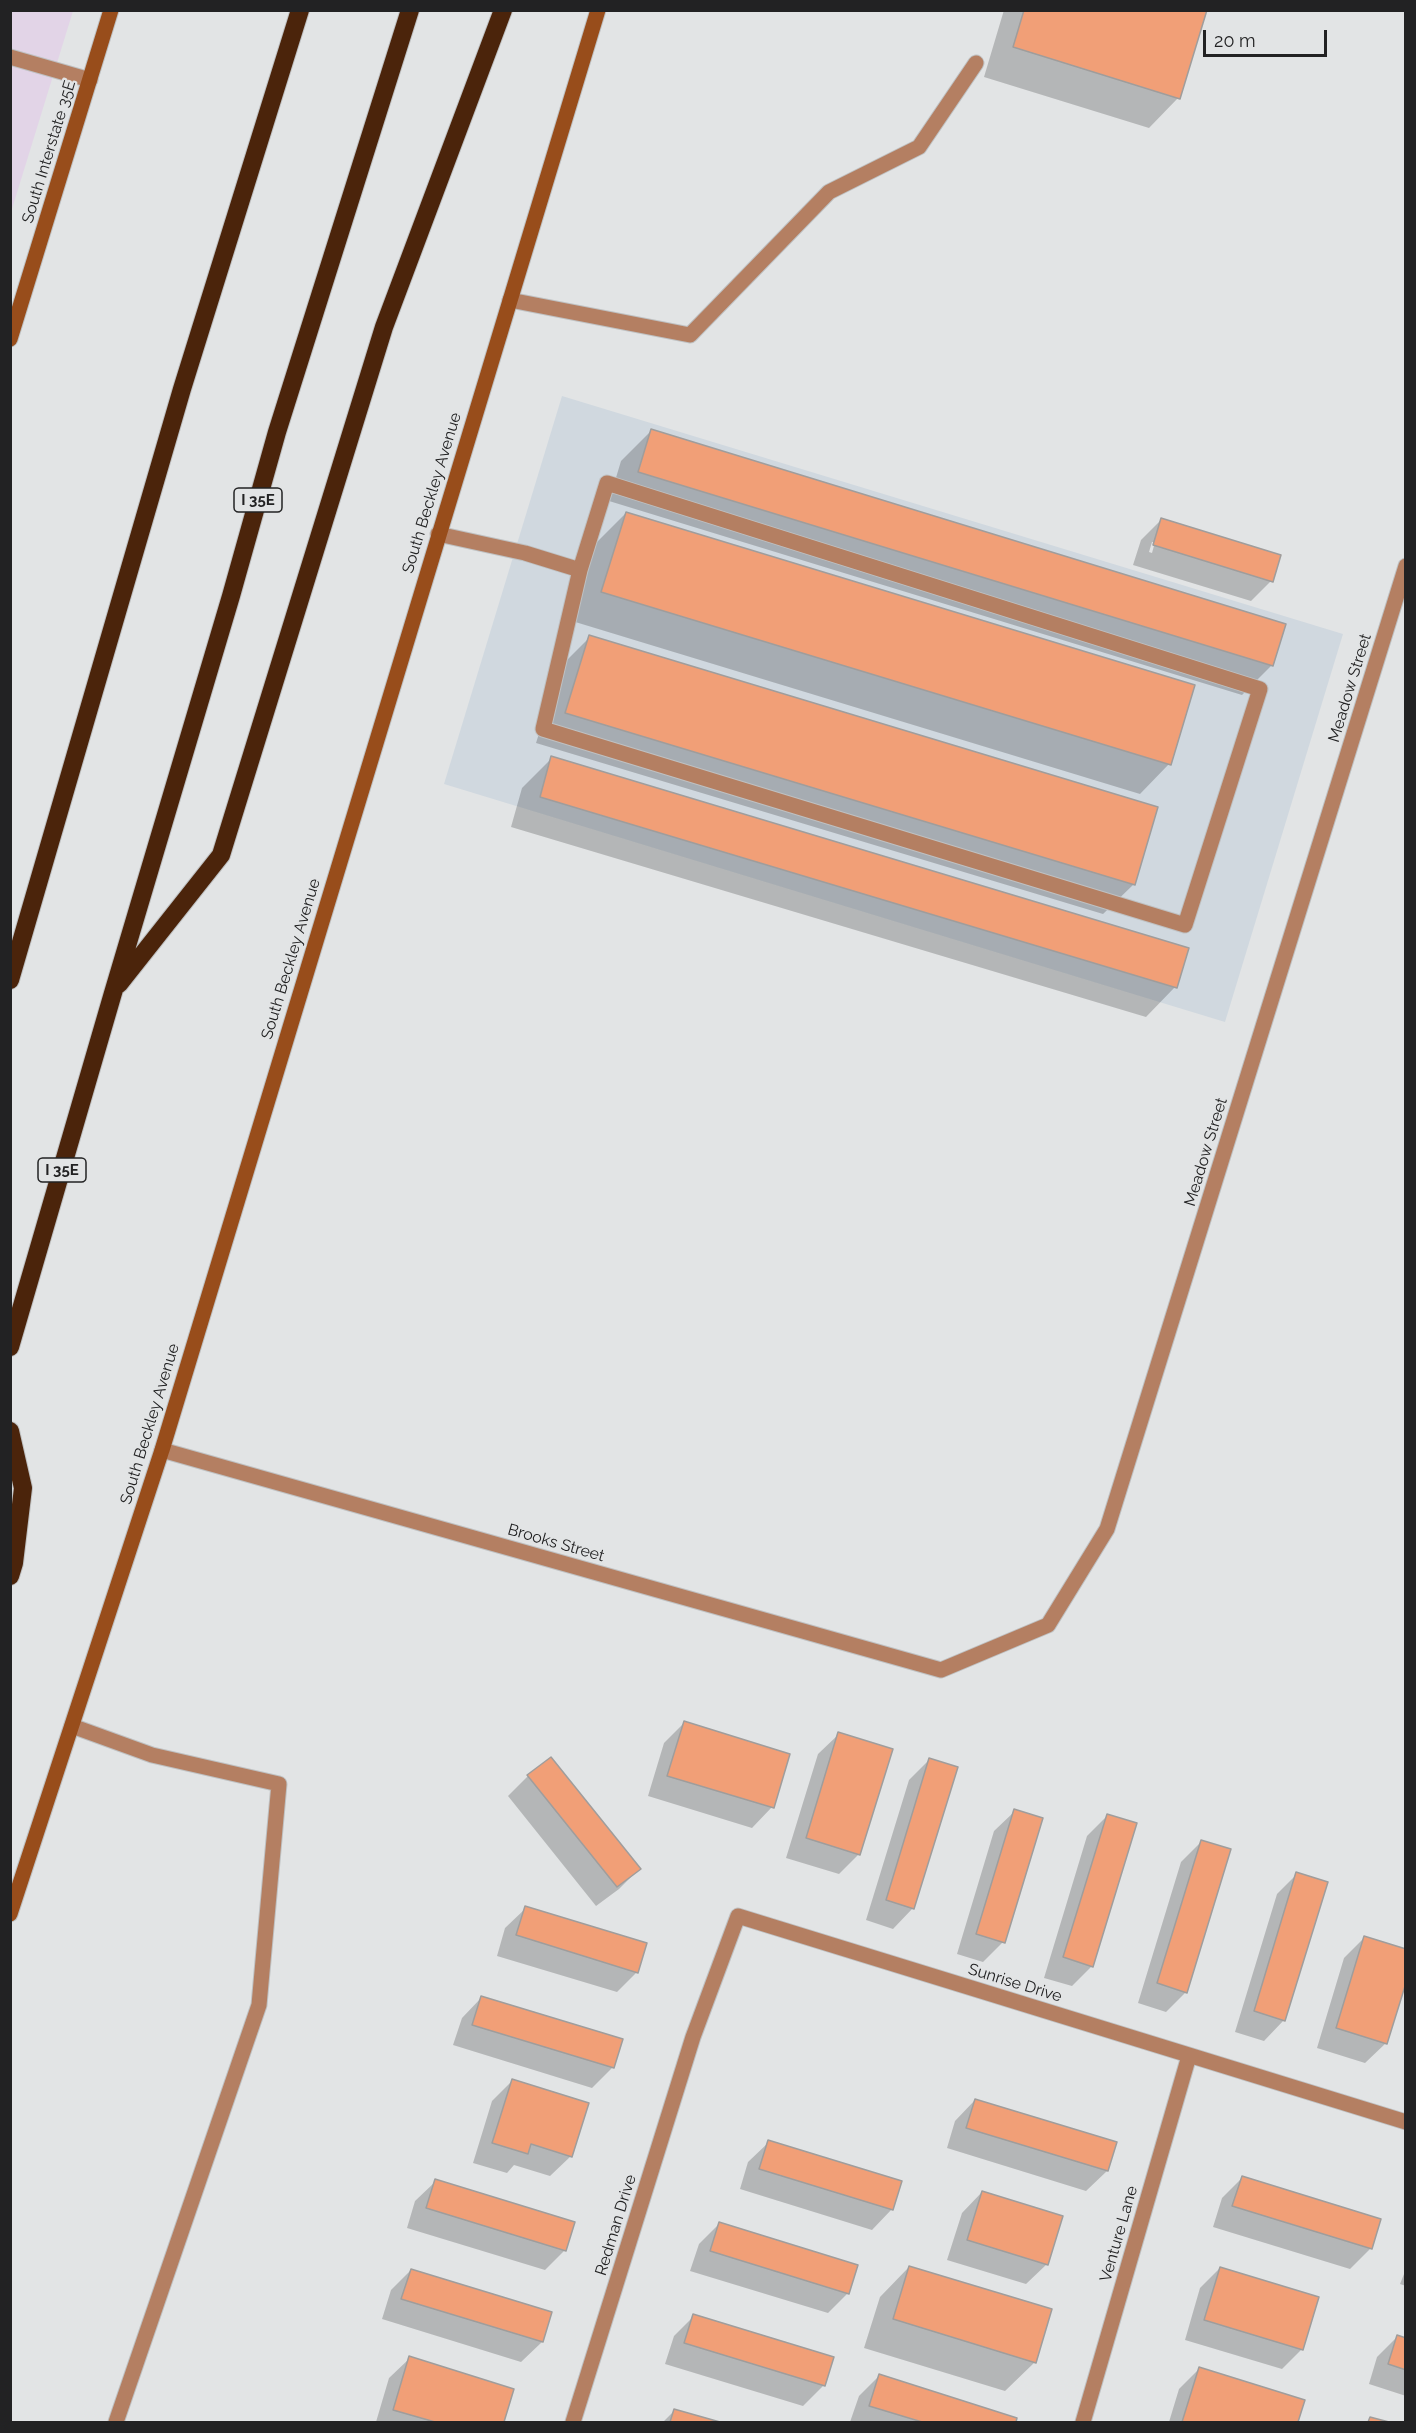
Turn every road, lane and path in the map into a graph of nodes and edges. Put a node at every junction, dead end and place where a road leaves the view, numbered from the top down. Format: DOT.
graph roads {
  1 [pos="111,10"];
  2 [pos="300,10"];
  3 [pos="410,10"];
  4 [pos="503,10"];
  5 [pos="598,10"];
  6 [pos="10,57"];
  7 [pos="976,63"];
  8 [pos="90,80"];
  9 [pos="510,300"];
  10 [pos="10,339"];
  11 [pos="438,534"];
  12 [pos="1406,566"];
  13 [pos="580,570"];
  14 [pos="10,980"];
  15 [pos="113,993"];
  16 [pos="10,1347"];
  17 [pos="10,1431"];
  18 [pos="162,1450"];
  19 [pos="10,1576"];
  20 [pos="941,1670"];
  21 [pos="72,1726"];
  22 [pos="10,1914"];
  23 [pos="693,2037"];
  24 [pos="1189,2056"];
  25 [pos="1406,2122"];
  26 [pos="116,2422"];
  27 [pos="573,2422"];
  28 [pos="1083,2422"];
  1 -- 8 [label="main road, South Interstate 35E"];
  2 -- 14 [label="highway"];
  3 -- 15 [label="highway, I 35E"];
  4 -- 15 [label="highway"];
  5 -- 9 [label="main road, South Beckley Avenue"];
  6 -- 8 [label="street"];
  7 -- 9 [label="street"];
  8 -- 10 [label="main road, South Interstate 35E"];
  9 -- 11 [label="main road, South Beckley Avenue"];
  11 -- 13 [label="street"];
  11 -- 18 [label="main road, South Beckley Avenue"];
  12 -- 20 [label="street, Meadow Street"];
  13 -- 13 [label="street"];
  15 -- 16 [label="highway, I 35E"];
  17 -- 19 [label="highway"];
  18 -- 20 [label="street, Brooks Street"];
  18 -- 21 [label="main road, South Beckley Avenue"];
  21 -- 22 [label="main road, South Beckley Avenue"];
  21 -- 26 [label="street"];
  23 -- 24 [label="street, Sunrise Drive"];
  23 -- 27 [label="street, Redman Drive"];
  24 -- 25 [label="street, Sunrise Drive"];
  24 -- 28 [label="street, Venture Lane"];
}
